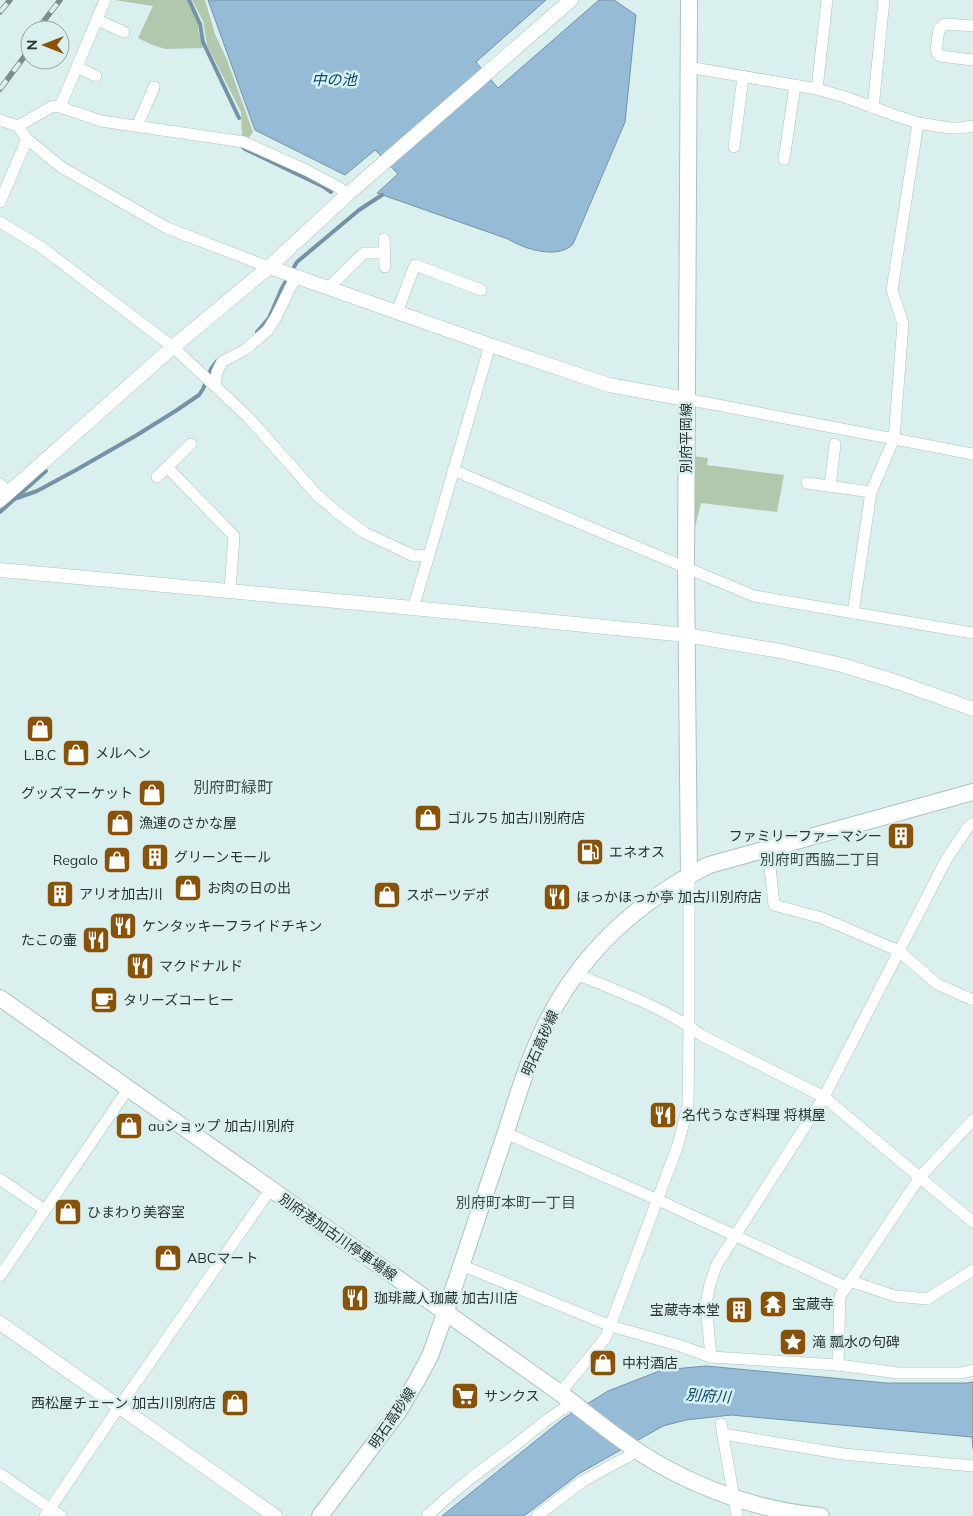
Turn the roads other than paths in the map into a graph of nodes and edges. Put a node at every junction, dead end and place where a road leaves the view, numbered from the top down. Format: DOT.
graph roads {
  1 [pos="105,0"];
  2 [pos="572,0"];
  3 [pos="689,0"];
  4 [pos="827,0"];
  5 [pos="884,0"];
  6 [pos="96,20"];
  7 [pos="973,26"];
  8 [pos="124,32"];
  9 [pos="973,60"];
  10 [pos="76,67"];
  11 [pos="688,67"];
  12 [pos="96,76"];
  13 [pos="743,77"];
  14 [pos="795,86"];
  15 [pos="154,88"];
  16 [pos="816,90"];
  17 [pos="60,107"];
  18 [pos="873,108"];
  19 [pos="0,120"];
  20 [pos="918,123"];
  21 [pos="18,126"];
  22 [pos="137,126"];
  23 [pos="973,126"];
  24 [pos="26,139"];
  25 [pos="734,147"];
  26 [pos="784,159"];
  27 [pos="348,194"];
  28 [pos="0,202"];
  29 [pos="0,222"];
  30 [pos="384,239"];
  31 [pos="384,253"];
  32 [pos="268,267"];
  33 [pos="385,267"];
  34 [pos="296,276"];
  35 [pos="328,288"];
  36 [pos="481,290"];
  37 [pos="397,312"];
  38 [pos="490,345"];
  39 [pos="173,347"];
  40 [pos="215,386"];
  41 [pos="686,399"];
  42 [pos="894,439"];
  43 [pos="191,444"];
  44 [pos="835,444"];
  45 [pos="973,454"];
  46 [pos="167,466"];
  47 [pos="453,470"];
  48 [pos="157,477"];
  49 [pos="807,483"];
  50 [pos="830,486"];
  51 [pos="3,492"];
  52 [pos="871,492"];
  53 [pos="429,555"];
  54 [pos="686,568"];
  55 [pos="0,570"];
  56 [pos="230,590"];
  57 [pos="413,608"];
  58 [pos="852,613"];
  59 [pos="973,633"];
  60 [pos="686,635"];
  61 [pos="973,709"];
  62 [pos="973,792"];
  63 [pos="973,823"];
  64 [pos="768,848"];
  65 [pos="689,875"];
  66 [pos="899,951"];
  67 [pos="576,974"];
  68 [pos="0,998"];
  69 [pos="973,1000"];
  70 [pos="689,1025"];
  71 [pos="128,1089"];
  72 [pos="824,1097"];
  73 [pos="973,1120"];
  74 [pos="506,1133"];
  75 [pos="920,1177"];
  76 [pos="0,1179"];
  77 [pos="270,1190"];
  78 [pos="658,1200"];
  79 [pos="45,1210"];
  80 [pos="973,1222"];
  81 [pos="734,1236"];
  82 [pos="461,1265"];
  83 [pos="973,1270"];
  84 [pos="0,1276"];
  85 [pos="848,1284"];
  86 [pos="445,1312"];
  87 [pos="0,1323"];
  88 [pos="611,1326"];
  89 [pos="710,1357"];
  90 [pos="838,1365"];
  91 [pos="973,1370"];
  92 [pos="560,1393"];
  93 [pos="574,1403"];
  94 [pos="119,1407"];
  95 [pos="638,1451"];
  96 [pos="973,1466"];
  97 [pos="0,1474"];
  98 [pos="733,1497"];
  99 [pos="48,1512"];
  100 [pos="544,1514"];
  101 [pos="61,1516"];
  102 [pos="276,1516"];
  103 [pos="320,1516"];
  104 [pos="426,1516"];
  105 [pos="737,1516"];
  106 [pos="821,1516"];
  1 -- 6 [label="street"];
  2 -- 27 [label="street"];
  3 -- 11 [label="main road, 別府平岡線"];
  4 -- 16 [label="street"];
  5 -- 18 [label="street"];
  6 -- 8 [label="street"];
  6 -- 10 [label="street"];
  7 -- 9 [label="street"];
  10 -- 12 [label="street"];
  10 -- 17 [label="street"];
  11 -- 13 [label="street"];
  11 -- 41 [label="main road, 別府平岡線"];
  13 -- 14 [label="street"];
  13 -- 25 [label="street"];
  14 -- 16 [label="street"];
  14 -- 26 [label="street"];
  15 -- 22 [label="street"];
  16 -- 18 [label="street"];
  17 -- 21 [label="street"];
  17 -- 22 [label="street"];
  18 -- 20 [label="street"];
  19 -- 21 [label="street"];
  20 -- 23 [label="street"];
  20 -- 42 [label="street"];
  21 -- 24 [label="street"];
  22 -- 27 [label="street"];
  24 -- 28 [label="street"];
  24 -- 32 [label="street"];
  27 -- 32 [label="street"];
  29 -- 39 [label="street"];
  30 -- 31 [label="street"];
  31 -- 33 [label="street"];
  31 -- 35 [label="street"];
  32 -- 34 [label="street"];
  32 -- 39 [label="street"];
  34 -- 35 [label="street"];
  34 -- 40 [label="street"];
  35 -- 37 [label="street"];
  36 -- 37 [label="street"];
  37 -- 38 [label="street"];
  38 -- 41 [label="street"];
  38 -- 47 [label="street"];
  39 -- 40 [label="street"];
  39 -- 51 [label="street"];
  40 -- 53 [label="street"];
  41 -- 42 [label="street"];
  41 -- 54 [label="main road, 別府平岡線"];
  42 -- 45 [label="street"];
  42 -- 52 [label="street"];
  43 -- 46 [label="street"];
  44 -- 50 [label="street"];
  46 -- 48 [label="street"];
  46 -- 56 [label="street"];
  47 -- 53 [label="street"];
  47 -- 54 [label="street"];
  49 -- 50 [label="street"];
  50 -- 52 [label="street"];
  52 -- 58 [label="street"];
  53 -- 57 [label="street"];
  54 -- 58 [label="street"];
  54 -- 60 [label="main road, 別府平岡線"];
  55 -- 56 [label="street"];
  56 -- 57 [label="street"];
  57 -- 60 [label="street"];
  58 -- 59 [label="street"];
  60 -- 61 [label="street"];
  60 -- 65 [label="main road, 別府平岡線"];
  62 -- 64 [label="main road, 明石高砂線"];
  63 -- 66 [label="street"];
  64 -- 65 [label="main road, 明石高砂線"];
  64 -- 66 [label="street"];
  65 -- 67 [label="main road, 明石高砂線"];
  65 -- 70 [label="street"];
  66 -- 69 [label="street"];
  66 -- 72 [label="street"];
  67 -- 70 [label="street"];
  67 -- 74 [label="main road, 明石高砂線"];
  68 -- 71 [label="main road, 別府港加古川停車場線"];
  70 -- 72 [label="street"];
  70 -- 78 [label="street"];
  71 -- 77 [label="main road, 別府港加古川停車場線"];
  71 -- 79 [label="street"];
  72 -- 75 [label="street"];
  72 -- 81 [label="street"];
  73 -- 75 [label="street"];
  74 -- 78 [label="street"];
  74 -- 82 [label="main road, 明石高砂線"];
  75 -- 80 [label="street"];
  75 -- 85 [label="street"];
  76 -- 79 [label="street"];
  77 -- 86 [label="main road, 別府港加古川停車場線"];
  77 -- 94 [label="street"];
  78 -- 81 [label="street"];
  78 -- 88 [label="street"];
  79 -- 84 [label="street"];
  81 -- 85 [label="street"];
  81 -- 89 [label="street"];
  82 -- 86 [label="main road, 明石高砂線"];
  82 -- 88 [label="street"];
  83 -- 85 [label="street"];
  85 -- 90 [label="street"];
  86 -- 92 [label="main road, 別府港加古川停車場線"];
  86 -- 103 [label="main road, 明石高砂線"];
  87 -- 94 [label="street"];
  88 -- 89 [label="street"];
  88 -- 92 [label="street"];
  89 -- 90 [label="street"];
  90 -- 91 [label="street"];
  92 -- 93 [label="main road, 別府港加古川停車場線"];
  93 -- 95 [label="main road, 別府港加古川停車場線"];
  93 -- 104 [label="street"];
  94 -- 99 [label="street"];
  94 -- 102 [label="street"];
  95 -- 98 [label="main road, 別府港加古川停車場線"];
  95 -- 100 [label="street"];
  96 -- 98 [label="street"];
  97 -- 99 [label="street"];
  98 -- 105 [label="street"];
  98 -- 106 [label="main road, 別府港加古川停車場線"];
  99 -- 101 [label="street"];
}
